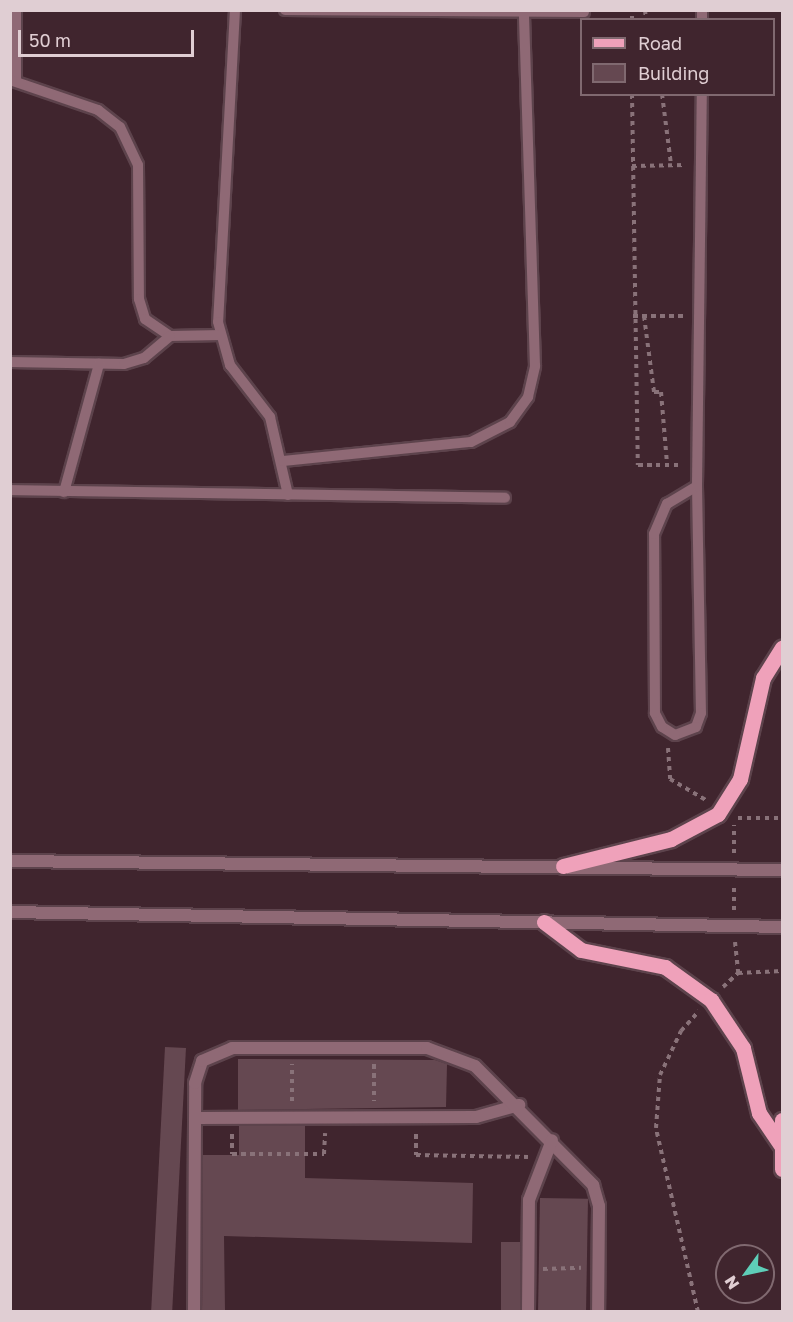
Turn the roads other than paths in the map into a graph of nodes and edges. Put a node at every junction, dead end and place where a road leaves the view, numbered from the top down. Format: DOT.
graph roads {
  1 [pos="16,10"];
  2 [pos="235,10"];
  3 [pos="285,10"];
  4 [pos="356,12"];
  5 [pos="524,12"];
  6 [pos="584,12"];
  7 [pos="13,80"];
  8 [pos="702,96"];
  9 [pos="220,335"];
  10 [pos="170,336"];
  11 [pos="10,362"];
  12 [pos="99,364"];
  13 [pos="283,461"];
  14 [pos="697,486"];
  15 [pos="10,490"];
  16 [pos="64,492"];
  17 [pos="288,495"];
  18 [pos="505,498"];
  19 [pos="783,648"];
  20 [pos="10,861"];
  21 [pos="563,866"];
  22 [pos="783,870"];
  23 [pos="10,912"];
  24 [pos="544,922"];
  25 [pos="783,927"];
  26 [pos="519,1105"];
  27 [pos="195,1118"];
  28 [pos="783,1120"];
  29 [pos="552,1140"];
  30 [pos="782,1147"];
  31 [pos="783,1169"];
  32 [pos="195,1311"];
  33 [pos="528,1311"];
  34 [pos="598,1311"];
  1 -- 7 [label="lane"];
  2 -- 9 [label="lane"];
  3 -- 4 [label="lane"];
  4 -- 5 [label="lane"];
  5 -- 6 [label="lane"];
  5 -- 13 [label="lane"];
  7 -- 10 [label="lane"];
  8 -- 14 [label="lane"];
  9 -- 10 [label="lane"];
  9 -- 13 [label="lane"];
  10 -- 12 [label="lane"];
  11 -- 12 [label="lane"];
  12 -- 16 [label="lane"];
  13 -- 17 [label="lane"];
  14 -- 14 [label="lane"];
  15 -- 16 [label="lane"];
  16 -- 17 [label="lane"];
  17 -- 18 [label="lane"];
  19 -- 21 [label="main road"];
  20 -- 21 [label="street"];
  21 -- 22 [label="street"];
  23 -- 24 [label="street"];
  24 -- 25 [label="street"];
  24 -- 30 [label="main road"];
  26 -- 27 [label="street"];
  26 -- 27 [label="street"];
  26 -- 29 [label="street"];
  27 -- 32 [label="street"];
  28 -- 30 [label="main road"];
  29 -- 33 [label="street"];
  29 -- 34 [label="street"];
  30 -- 31 [label="main road"];
}
